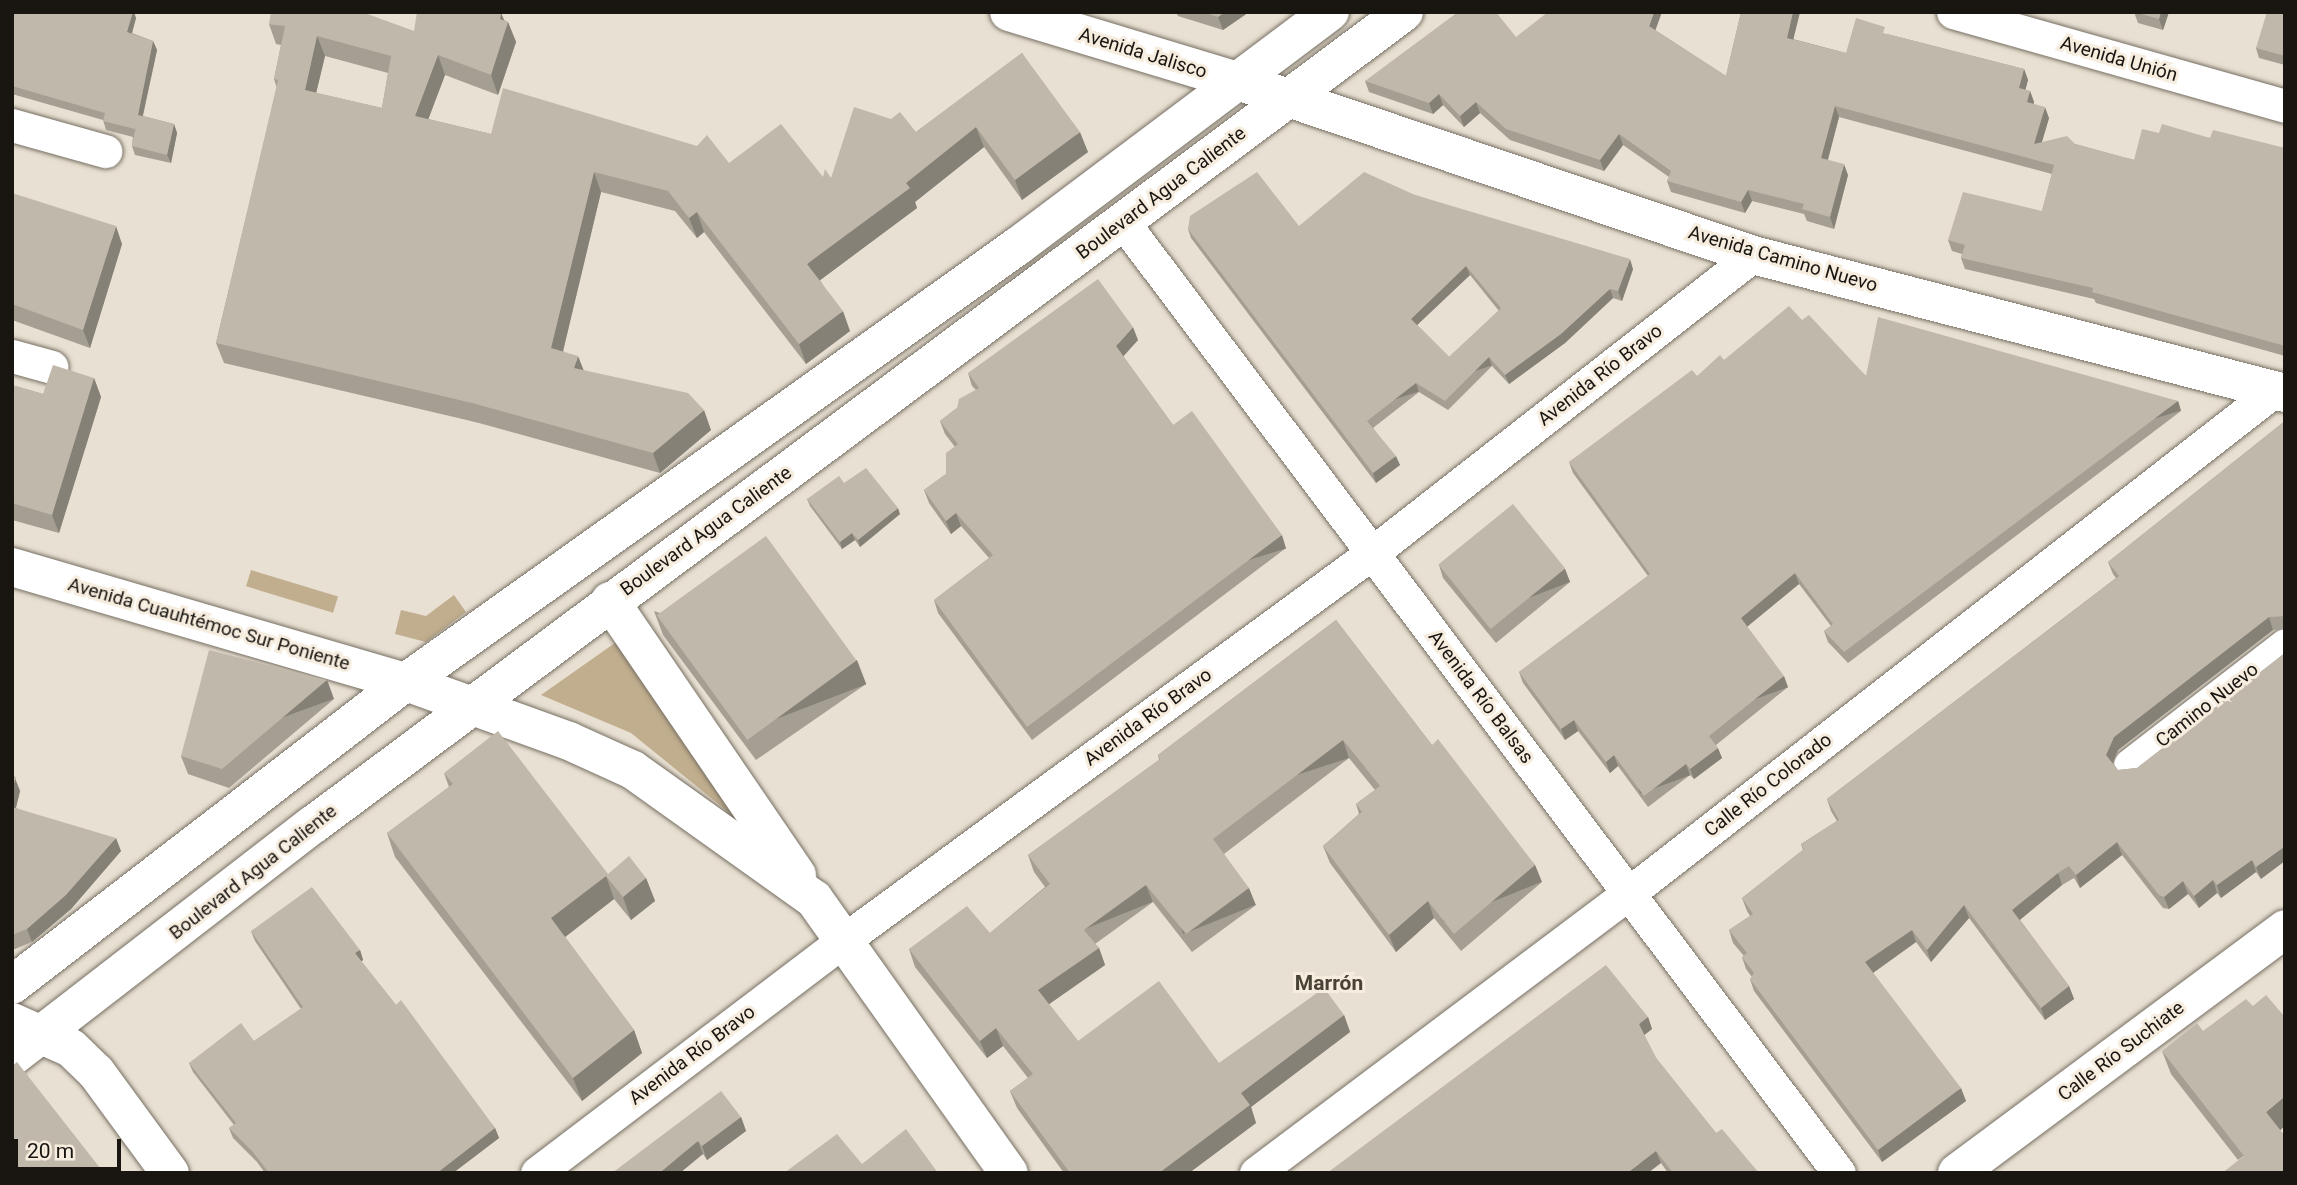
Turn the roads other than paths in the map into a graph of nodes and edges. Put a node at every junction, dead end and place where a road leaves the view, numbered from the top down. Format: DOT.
graph roads {
  1 [pos="1009,12"];
  2 [pos="1330,12"];
  3 [pos="1404,12"];
  4 [pos="1953,12"];
  5 [pos="1238,81"];
  6 [pos="1289,99"];
  7 [pos="2285,106"];
  8 [pos="12,125"];
  9 [pos="105,151"];
  10 [pos="1123,222"];
  11 [pos="1754,255"];
  12 [pos="12,356"];
  13 [pos="52,367"];
  14 [pos="2280,392"];
  15 [pos="1372,553"];
  16 [pos="12,567"];
  17 [pos="610,601"];
  18 [pos="2285,645"];
  19 [pos="406,682"];
  20 [pos="474,705"];
  21 [pos="2130,765"];
  22 [pos="1629,893"];
  23 [pos="814,900"];
  24 [pos="2285,929"];
  25 [pos="844,940"];
  26 [pos="12,985"];
  27 [pos="28,1027"];
  28 [pos="12,1056"];
  29 [pos="170,1173"];
  30 [pos="537,1173"];
  31 [pos="1009,1173"];
  32 [pos="1256,1173"];
  33 [pos="1839,1173"];
  34 [pos="1957,1173"];
  1 -- 5 [label="main road, Avenida Jalisco"];
  2 -- 5 [label="main road"];
  3 -- 6 [label="main road, Boulevard Agua Caliente"];
  4 -- 7 [label="street, Avenida Unión"];
  5 -- 6 [label="main road, Avenida Jalisco"];
  5 -- 19 [label="main road"];
  6 -- 10 [label="main road, Boulevard Agua Caliente"];
  6 -- 11 [label="main road, Avenida Camino Nuevo"];
  8 -- 9 [label="street"];
  10 -- 15 [label="street, Avenida Río Balsas"];
  10 -- 17 [label="main road, Boulevard Agua Caliente"];
  11 -- 14 [label="main road, Avenida Camino Nuevo"];
  11 -- 15 [label="street, Avenida Río Bravo"];
  12 -- 13 [label="street"];
  14 -- 22 [label="street, Calle Río Colorado"];
  15 -- 22 [label="street, Avenida Río Balsas"];
  15 -- 25 [label="street, Avenida Río Bravo"];
  16 -- 19 [label="main road, Avenida Cuauhtémoc Sur Poniente"];
  17 -- 20 [label="main road, Boulevard Agua Caliente"];
  17 -- 23 [label="main road"];
  18 -- 21 [label="street, Camino Nuevo"];
  19 -- 20 [label="main road, Avenida Cuauhtémoc Sur Poniente"];
  19 -- 26 [label="main road"];
  20 -- 23 [label="main road, Avenida Cuauhtémoc Sur Poniente"];
  20 -- 27 [label="main road, Boulevard Agua Caliente"];
  22 -- 32 [label="street, Calle Río Colorado"];
  22 -- 33 [label="street, Avenida Río Balsas"];
  23 -- 25 [label="main road"];
  24 -- 34 [label="main road, Calle Río Suchiate"];
  25 -- 30 [label="street, Avenida Río Bravo"];
  25 -- 31 [label="main road"];
  27 -- 28 [label="main road, Boulevard Agua Caliente"];
  27 -- 29 [label="main road"];
}
